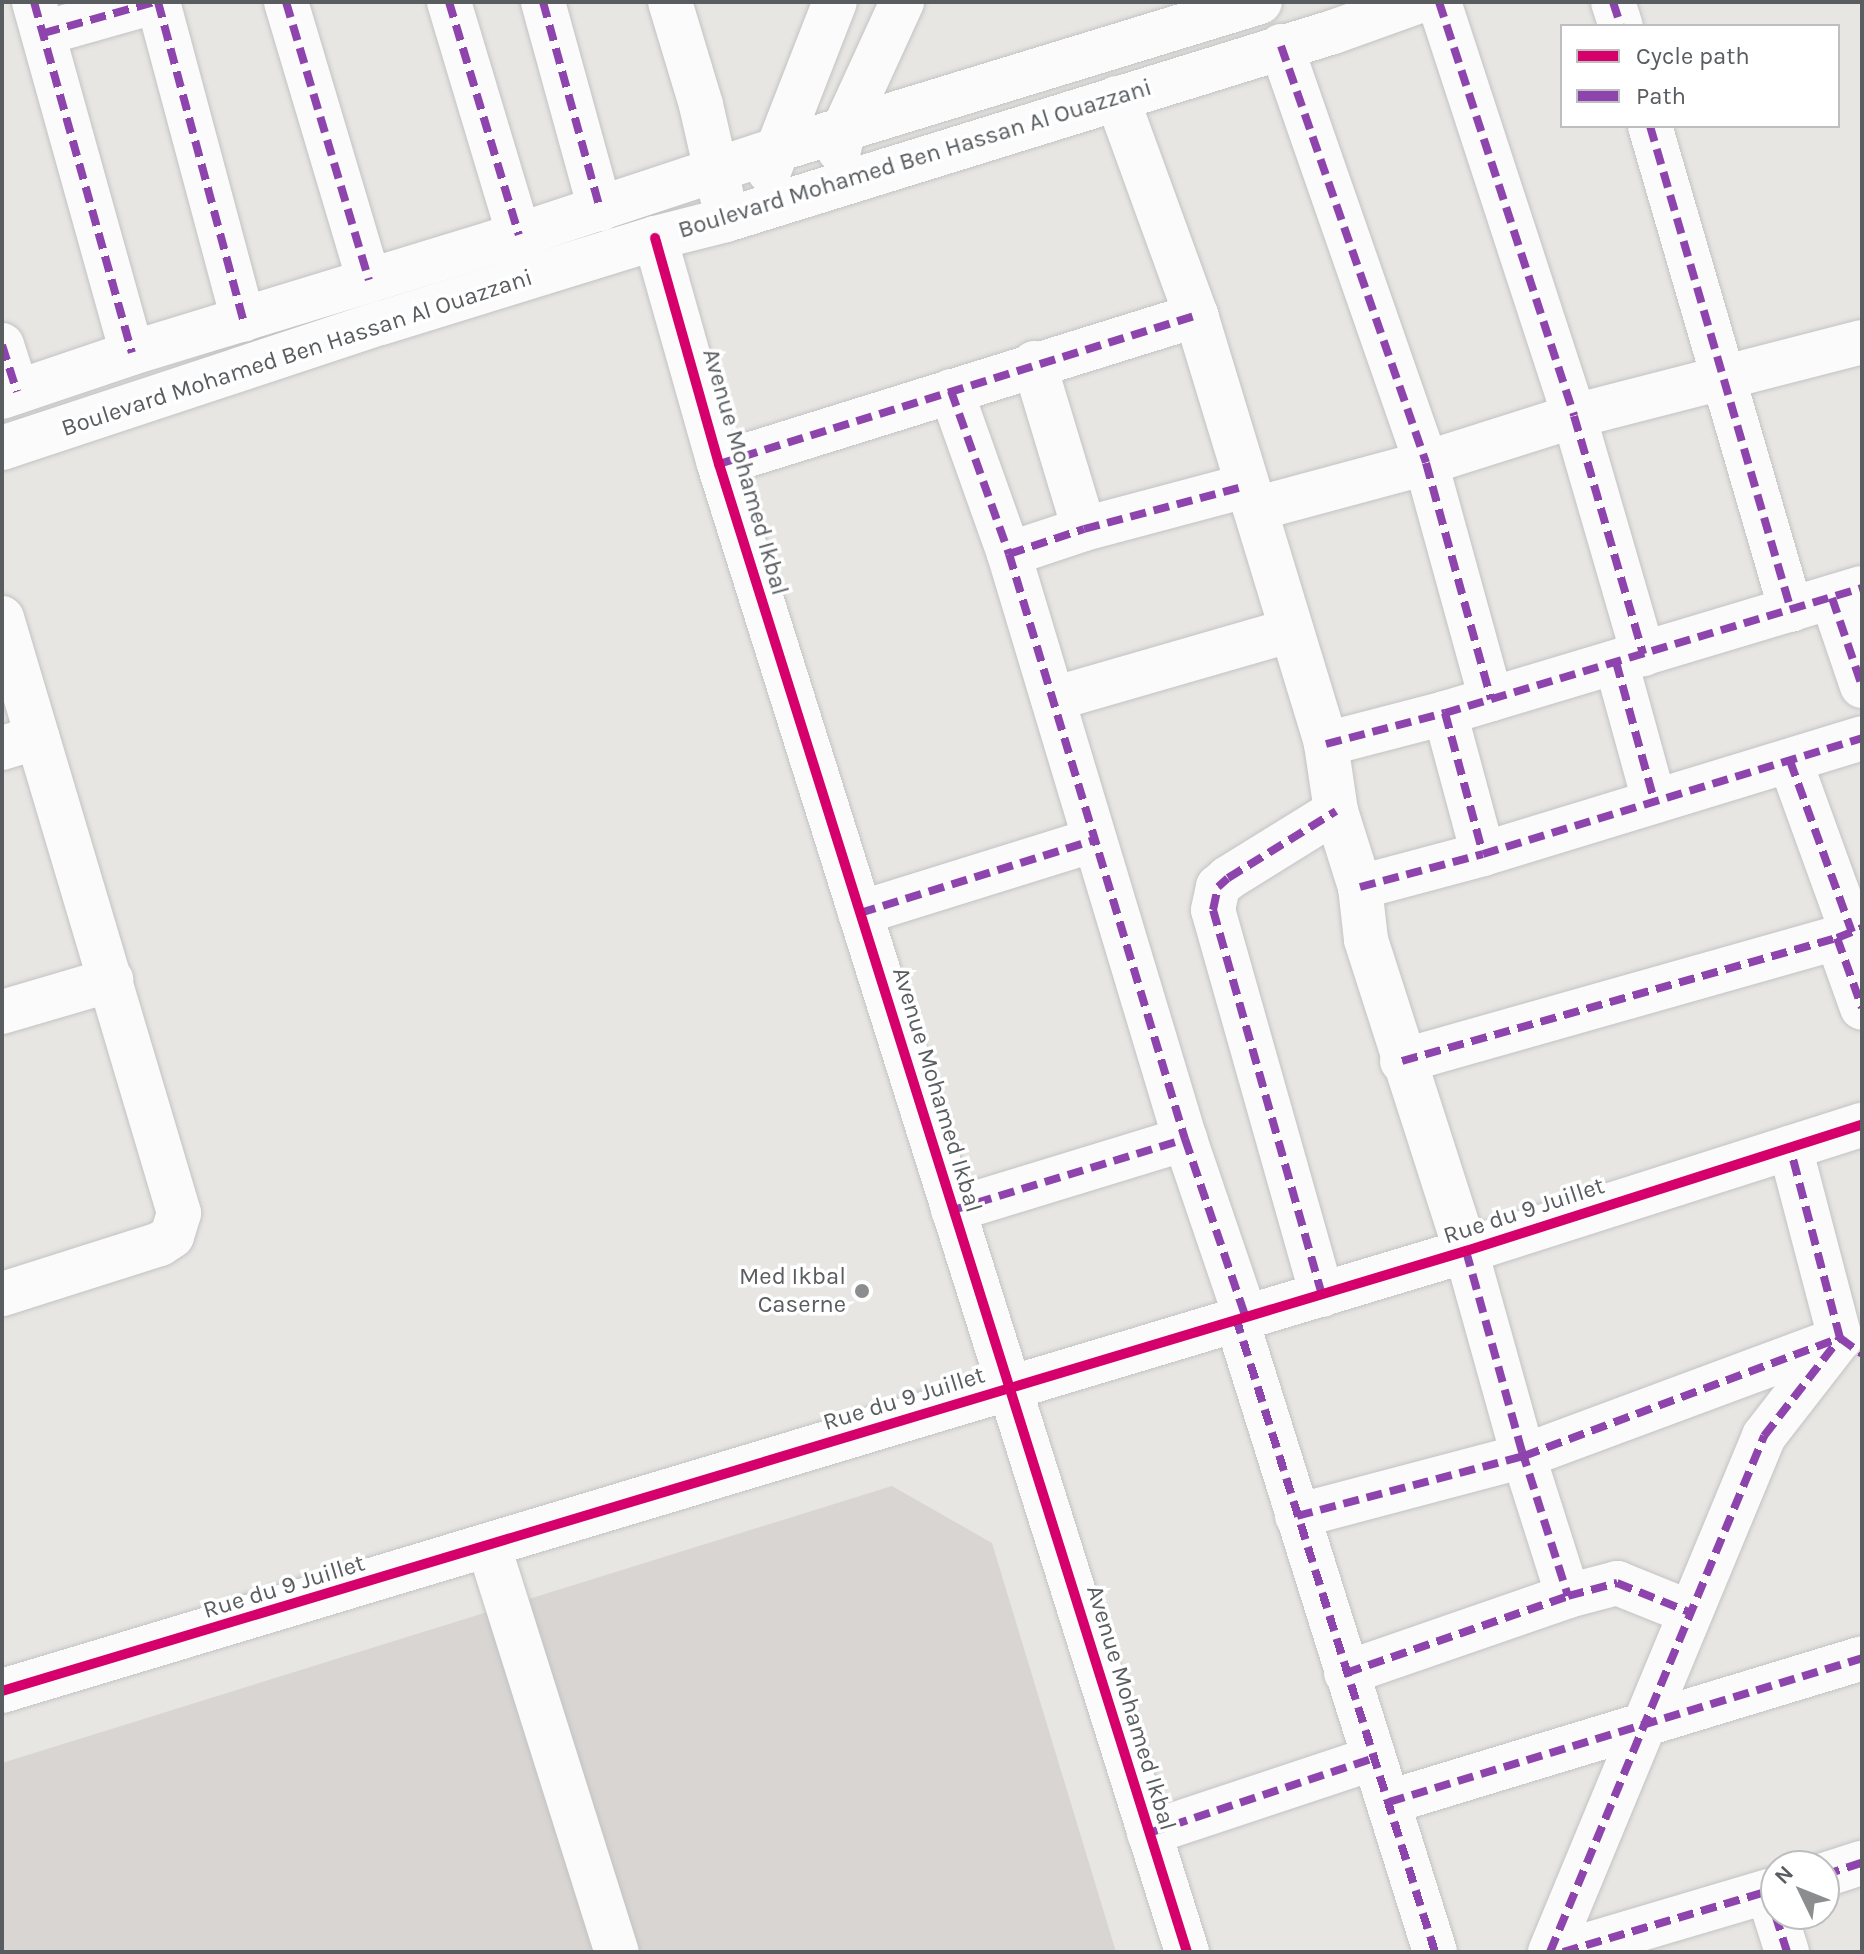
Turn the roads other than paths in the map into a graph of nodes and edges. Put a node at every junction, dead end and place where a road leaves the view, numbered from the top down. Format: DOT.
graph roads {
  1 [pos="156,2"];
  2 [pos="286,2"];
  3 [pos="449,2"];
  4 [pos="543,2"];
  5 [pos="670,2"];
  6 [pos="835,2"];
  7 [pos="902,2"];
  8 [pos="1260,2"];
  9 [pos="1417,2"];
  10 [pos="1439,2"];
  11 [pos="1613,2"];
  12 [pos="39,17"];
  13 [pos="1620,24"];
  14 [pos="1281,46"];
  15 [pos="1117,98"];
  16 [pos="1651,128"];
  17 [pos="843,131"];
  18 [pos="776,150"];
  19 [pos="716,169"];
  20 [pos="830,187"];
  21 [pos="600,209"];
  22 [pos="741,215"];
  23 [pos="519,235"];
  24 [pos="655,238"];
  25 [pos="369,280"];
  26 [pos="1196,315"];
  27 [pos="243,320"];
  28 [pos="1862,342"];
  29 [pos="2,345"];
  30 [pos="132,353"];
  31 [pos="1034,363"];
  32 [pos="1725,378"];
  33 [pos="951,391"];
  34 [pos="9,394"];
  35 [pos="1574,416"];
  36 [pos="2,448"];
  37 [pos="1426,463"];
  38 [pos="719,464"];
  39 [pos="1250,497"];
  40 [pos="1084,529"];
  41 [pos="1009,554"];
  42 [pos="1828,599"];
  43 [pos="2,618"];
  44 [pos="1289,631"];
  45 [pos="1629,658"];
  46 [pos="1862,686"];
  47 [pos="1053,699"];
  48 [pos="1491,699"];
  49 [pos="1445,713"];
  50 [pos="1862,738"];
  51 [pos="20,743"];
  52 [pos="1326,744"];
  53 [pos="1790,761"];
  54 [pos="1654,800"];
  55 [pos="1336,811"];
  56 [pos="1094,840"];
  57 [pos="1483,854"];
  58 [pos="1360,887"];
  59 [pos="860,913"];
  60 [pos="1850,933"];
  61 [pos="111,980"];
  62 [pos="1862,1008"];
  63 [pos="2,1012"];
  64 [pos="1402,1061"];
  65 [pos="1862,1125"];
  66 [pos="1185,1139"];
  67 [pos="1790,1147"];
  68 [pos="953,1210"];
  69 [pos="1466,1251"];
  70 [pos="2,1294"];
  71 [pos="1322,1295"];
  72 [pos="1241,1316"];
  73 [pos="1851,1346"];
  74 [pos="1009,1388"];
  75 [pos="1524,1456"];
  76 [pos="1297,1516"];
  77 [pos="489,1547"];
  78 [pos="1568,1596"];
  79 [pos="1689,1612"];
  80 [pos="1862,1658"];
  81 [pos="1346,1673"];
  82 [pos="2,1691"];
  83 [pos="1645,1725"];
  84 [pos="1372,1759"];
  85 [pos="1389,1802"];
  86 [pos="1149,1833"];
  87 [pos="1862,1863"];
  88 [pos="1840,1870"];
  89 [pos="1760,1895"];
  90 [pos="1782,1930"];
  91 [pos="617,1952"];
  92 [pos="1187,1952"];
  93 [pos="1435,1952"];
  94 [pos="1550,1952"];
  95 [pos="1563,1952"];
  96 [pos="1787,1952"];
  1 -- 12 [label="street"];
  1 -- 27 [label="street"];
  2 -- 25 [label="street"];
  3 -- 23 [label="street"];
  4 -- 21 [label="street"];
  5 -- 19 [label="street"];
  6 -- 18 [label="street"];
  7 -- 17 [label="street"];
  8 -- 17 [label="street, Boulevard Mohamed Ben Hassan Al Ouazzani"];
  9 -- 14 [label="street, Boulevard Mohamed Ben Hassan Al Ouazzani"];
  10 -- 35 [label="street"];
  11 -- 13 [label="street"];
  12 -- 30 [label="street"];
  14 -- 15 [label="street, Boulevard Mohamed Ben Hassan Al Ouazzani"];
  14 -- 37 [label="street"];
  15 -- 20 [label="street, Boulevard Mohamed Ben Hassan Al Ouazzani"];
  15 -- 26 [label="street"];
  16 -- 32 [label="street"];
  17 -- 18 [label="street, Boulevard Mohamed Ben Hassan Al Ouazzani"];
  17 -- 20 [label="street"];
  18 -- 19 [label="street, Boulevard Mohamed Ben Hassan Al Ouazzani"];
  18 -- 22 [label="street"];
  19 -- 21 [label="street, Boulevard Mohamed Ben Hassan Al Ouazzani"];
  19 -- 22 [label="street"];
  20 -- 22 [label="street, Boulevard Mohamed Ben Hassan Al Ouazzani"];
  21 -- 23 [label="street, Boulevard Mohamed Ben Hassan Al Ouazzani"];
  22 -- 24 [label="street, Boulevard Mohamed Ben Hassan Al Ouazzani"];
  23 -- 25 [label="street, Boulevard Mohamed Ben Hassan Al Ouazzani"];
  24 -- 36 [label="street, Boulevard Mohamed Ben Hassan Al Ouazzani"];
  24 -- 38 [label="street, Avenue Mohamed Ikbal"];
  25 -- 27 [label="street, Boulevard Mohamed Ben Hassan Al Ouazzani"];
  26 -- 31 [label="street"];
  26 -- 39 [label="street"];
  27 -- 30 [label="street, Boulevard Mohamed Ben Hassan Al Ouazzani"];
  28 -- 32 [label="street"];
  29 -- 34 [label="street"];
  30 -- 34 [label="street, Boulevard Mohamed Ben Hassan Al Ouazzani"];
  31 -- 33 [label="street"];
  31 -- 40 [label="street"];
  32 -- 35 [label="street"];
  32 -- 42 [label="street"];
  33 -- 38 [label="street"];
  33 -- 41 [label="street"];
  35 -- 37 [label="street"];
  35 -- 45 [label="street"];
  37 -- 39 [label="street"];
  37 -- 48 [label="street"];
  38 -- 59 [label="street, Avenue Mohamed Ikbal"];
  39 -- 40 [label="street"];
  39 -- 44 [label="street"];
  40 -- 41 [label="street"];
  41 -- 47 [label="street"];
  42 -- 45 [label="street"];
  42 -- 46 [label="street"];
  43 -- 51 [label="street"];
  44 -- 47 [label="street"];
  44 -- 52 [label="street"];
  45 -- 48 [label="street"];
  45 -- 54 [label="street"];
  47 -- 56 [label="street"];
  48 -- 49 [label="street"];
  49 -- 52 [label="street"];
  49 -- 57 [label="street"];
  50 -- 53 [label="street"];
  51 -- 61 [label="street"];
  52 -- 55 [label="street"];
  53 -- 54 [label="street"];
  53 -- 60 [label="street"];
  54 -- 57 [label="street"];
  55 -- 58 [label="street"];
  55 -- 71 [label="street"];
  56 -- 59 [label="street"];
  56 -- 66 [label="street"];
  57 -- 58 [label="street"];
  58 -- 64 [label="street"];
  59 -- 68 [label="street, Avenue Mohamed Ikbal"];
  60 -- 62 [label="street"];
  60 -- 64 [label="street"];
  61 -- 63 [label="street"];
  61 -- 70 [label="street"];
  64 -- 69 [label="street"];
  65 -- 67 [label="street, Rue du 9 Juillet"];
  66 -- 68 [label="street"];
  66 -- 72 [label="street"];
  67 -- 69 [label="street, Rue du 9 Juillet"];
  67 -- 73 [label="street"];
  68 -- 74 [label="street, Avenue Mohamed Ikbal"];
  69 -- 71 [label="street, Rue du 9 Juillet"];
  69 -- 75 [label="street"];
  71 -- 72 [label="street, Rue du 9 Juillet"];
  72 -- 74 [label="street, Rue du 9 Juillet"];
  72 -- 76 [label="street"];
  73 -- 75 [label="street"];
  73 -- 79 [label="street"];
  74 -- 77 [label="street, Rue du 9 Juillet"];
  74 -- 86 [label="street, Avenue Mohamed Ikbal"];
  75 -- 76 [label="street"];
  75 -- 78 [label="street"];
  76 -- 81 [label="street"];
  77 -- 82 [label="street, Rue du 9 Juillet"];
  77 -- 91 [label="street"];
  78 -- 79 [label="street"];
  78 -- 81 [label="street"];
  79 -- 83 [label="street"];
  80 -- 83 [label="street"];
  81 -- 84 [label="street"];
  83 -- 85 [label="street"];
  83 -- 94 [label="street"];
  84 -- 85 [label="street"];
  84 -- 86 [label="street"];
  85 -- 93 [label="street"];
  86 -- 92 [label="street, Avenue Mohamed Ikbal"];
  87 -- 88 [label="street"];
  89 -- 95 [label="street"];
  90 -- 96 [label="street"];
}
